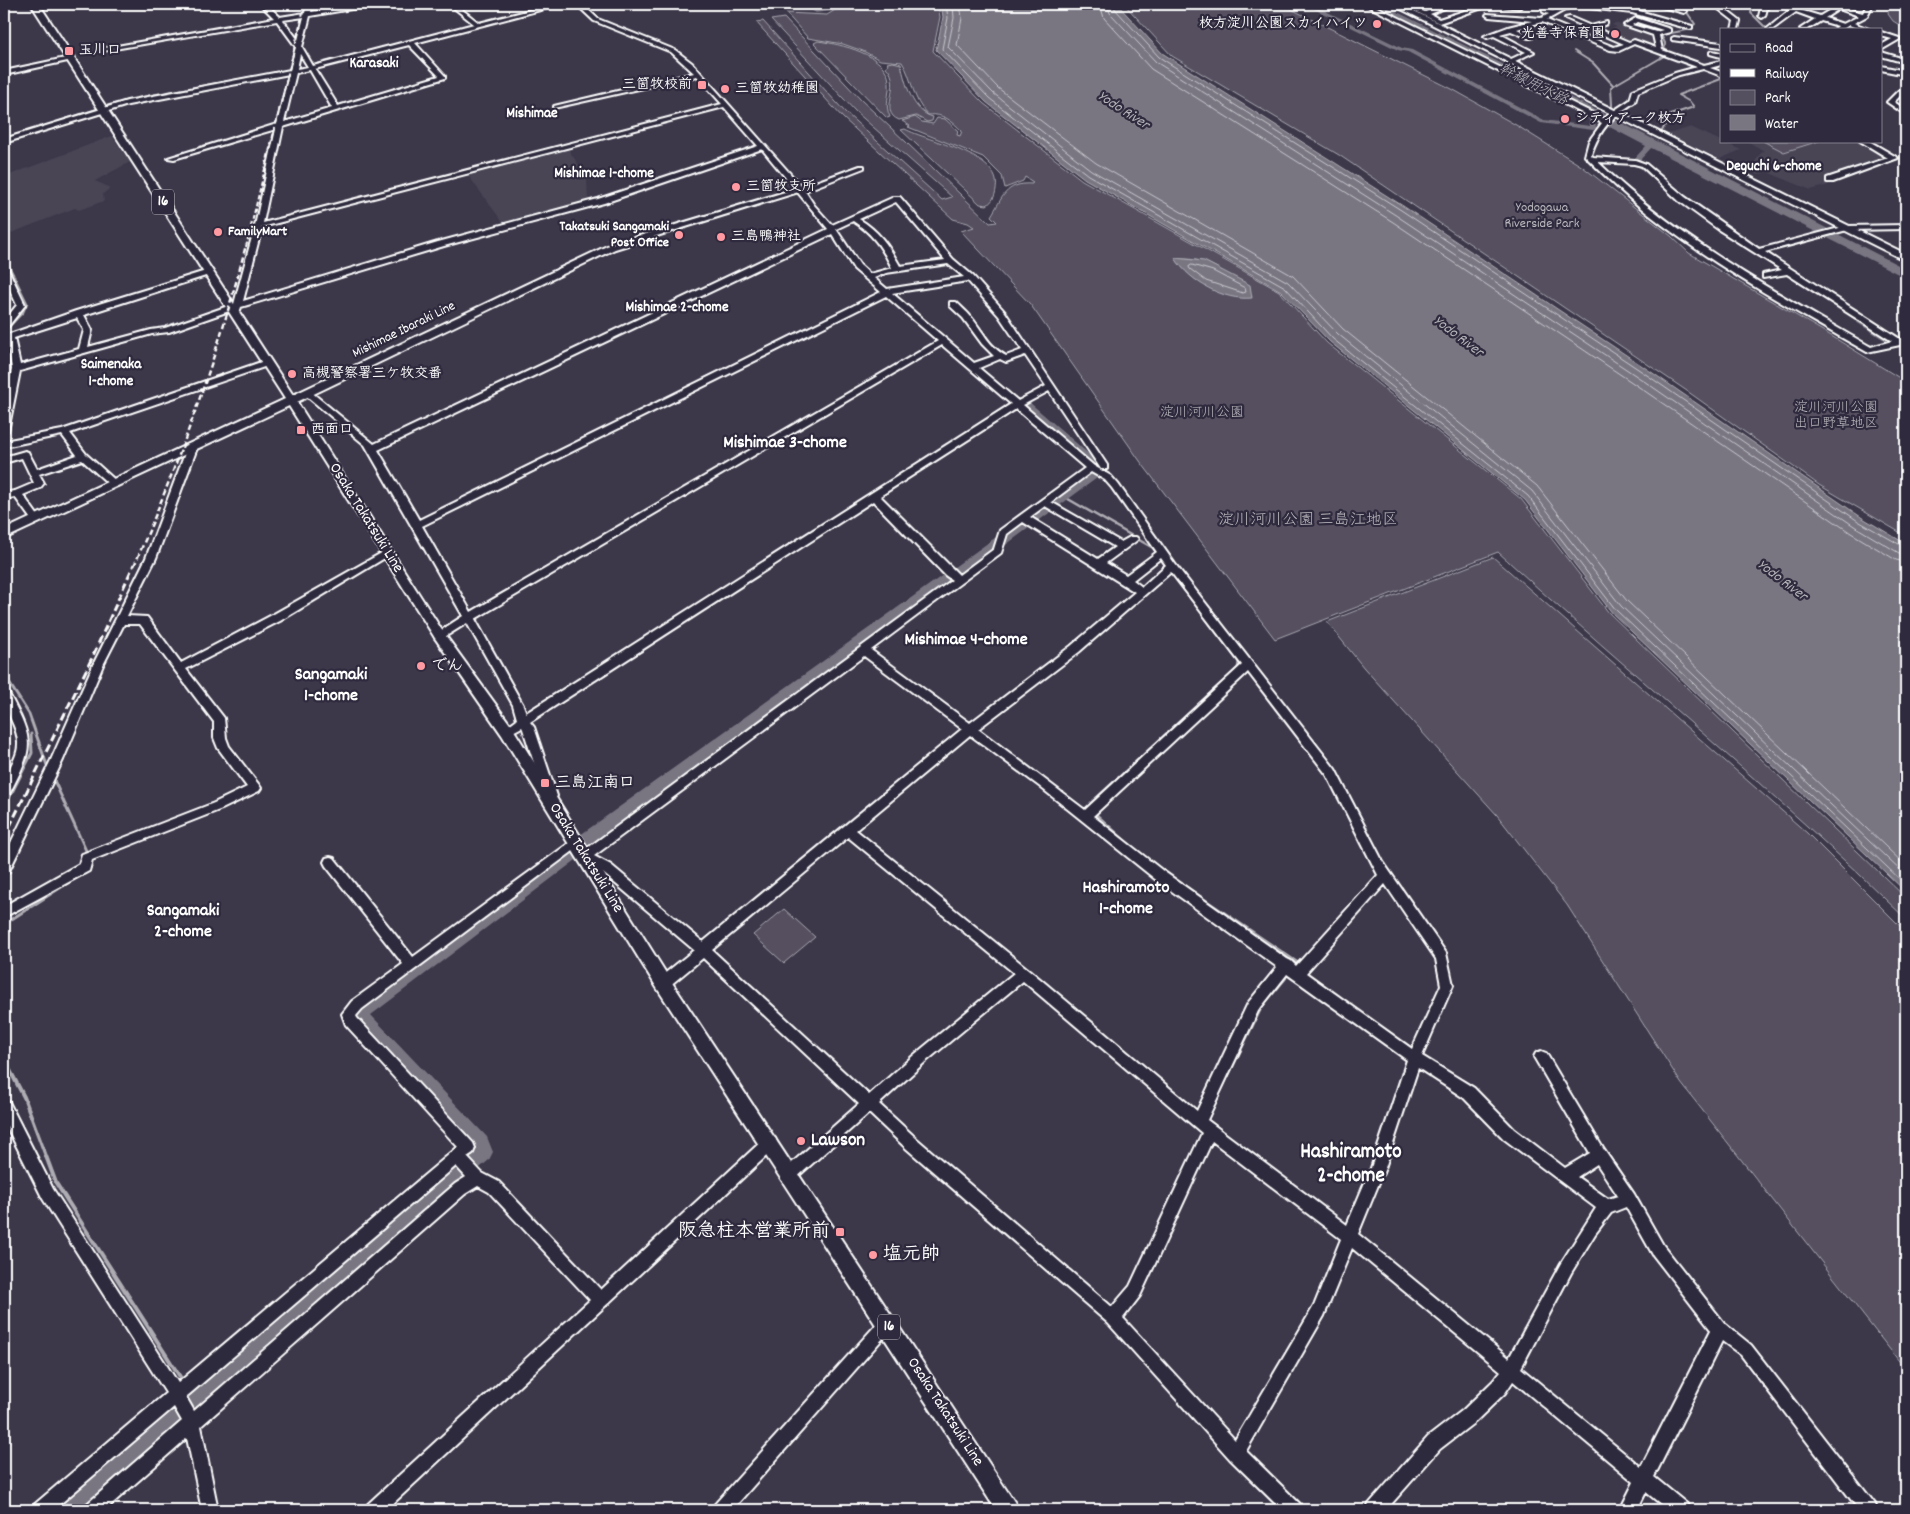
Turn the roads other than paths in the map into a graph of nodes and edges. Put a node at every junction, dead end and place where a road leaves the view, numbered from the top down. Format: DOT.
graph roads {
  1 [pos="35,4"];
  2 [pos="263,4"];
  3 [pos="310,4"];
  4 [pos="369,4"];
  5 [pos="452,4"];
  6 [pos="560,4"];
  7 [pos="579,4"];
  8 [pos="1368,4"];
  9 [pos="1395,4"];
  10 [pos="1452,4"];
  11 [pos="1492,4"];
  12 [pos="1543,4"];
  13 [pos="1573,4"];
  14 [pos="1604,4"];
  15 [pos="1654,4"];
  16 [pos="1765,4"];
  17 [pos="1777,4"];
  18 [pos="1808,4"];
  19 [pos="1870,4"];
  20 [pos="1519,5"];
  21 [pos="1716,5"];
  22 [pos="1749,5"];
  23 [pos="1835,5"];
  24 [pos="1409,6"];
  25 [pos="1476,6"];
  26 [pos="1594,7"];
  27 [pos="1628,7"];
  28 [pos="1795,10"];
  29 [pos="1684,11"];
  30 [pos="308,14"];
  31 [pos="1424,14"];
  32 [pos="1555,14"];
  33 [pos="1489,15"];
  34 [pos="1865,15"];
  35 [pos="1762,16"];
  36 [pos="1521,18"];
  37 [pos="1821,18"];
  38 [pos="280,19"];
  39 [pos="1542,20"];
  40 [pos="1605,22"];
  41 [pos="478,25"];
  42 [pos="1843,26"];
  43 [pos="1690,27"];
  44 [pos="1590,28"];
  45 [pos="1738,28"];
  46 [pos="1770,28"];
  47 [pos="1805,28"];
  48 [pos="1858,28"];
  49 [pos="1512,29"];
  50 [pos="1656,34"];
  51 [pos="1882,34"];
  52 [pos="1530,37"];
  53 [pos="1678,41"];
  54 [pos="410,42"];
  55 [pos="1629,44"];
  56 [pos="1720,45"];
  57 [pos="299,47"];
  58 [pos="1882,47"];
  59 [pos="103,50"];
  60 [pos="1662,52"];
  61 [pos="1712,54"];
  62 [pos="1882,54"];
  63 [pos="1720,55"];
  64 [pos="1906,57"];
  65 [pos="70,59"];
  66 [pos="1511,60"];
  67 [pos="1720,63"];
  68 [pos="310,68"];
  69 [pos="1705,68"];
  70 [pos="1882,68"];
  71 [pos="293,72"];
  72 [pos="4,73"];
  73 [pos="1906,73"];
  74 [pos="698,74"];
  75 [pos="1720,74"];
  76 [pos="1906,91"];
  77 [pos="725,105"];
  78 [pos="556,107"];
  79 [pos="103,109"];
  80 [pos="336,109"];
  81 [pos="1615,112"];
  82 [pos="1906,114"];
  83 [pos="1606,122"];
  84 [pos="280,126"];
  85 [pos="4,141"];
  86 [pos="1865,142"];
  87 [pos="762,147"];
  88 [pos="172,158"];
  89 [pos="1592,159"];
  90 [pos="862,167"];
  91 [pos="1830,180"];
  92 [pos="801,190"];
  93 [pos="854,219"];
  94 [pos="259,226"];
  95 [pos="1906,227"];
  96 [pos="1847,228"];
  97 [pos="832,229"];
  98 [pos="1760,251"];
  99 [pos="1906,258"];
  100 [pos="950,261"];
  101 [pos="4,269"];
  102 [pos="897,269"];
  103 [pos="1788,271"];
  104 [pos="208,272"];
  105 [pos="1766,276"];
  106 [pos="868,277"];
  107 [pos="970,278"];
  108 [pos="887,293"];
  109 [pos="953,304"];
  110 [pos="234,310"];
  111 [pos="79,313"];
  112 [pos="4,326"];
  113 [pos="7,338"];
  114 [pos="943,341"];
  115 [pos="1903,342"];
  116 [pos="83,350"];
  117 [pos="1028,351"];
  118 [pos="999,357"];
  119 [pos="267,363"];
  120 [pos="973,368"];
  121 [pos="16,369"];
  122 [pos="1050,387"];
  123 [pos="307,393"];
  124 [pos="291,400"];
  125 [pos="1016,405"];
  126 [pos="4,431"];
  127 [pos="64,432"];
  128 [pos="4,444"];
  129 [pos="192,448"];
  130 [pos="372,449"];
  131 [pos="83,456"];
  132 [pos="4,460"];
  133 [pos="1104,467"];
  134 [pos="1091,468"];
  135 [pos="33,473"];
  136 [pos="114,484"];
  137 [pos="17,494"];
  138 [pos="4,496"];
  139 [pos="874,496"];
  140 [pos="1044,502"];
  141 [pos="1022,517"];
  142 [pos="36,520"];
  143 [pos="417,525"];
  144 [pos="4,535"];
  145 [pos="1133,539"];
  146 [pos="1122,547"];
  147 [pos="388,553"];
  148 [pos="1158,555"];
  149 [pos="1099,563"];
  150 [pos="1172,566"];
  151 [pos="960,580"];
  152 [pos="1126,580"];
  153 [pos="1142,592"];
  154 [pos="468,618"];
  155 [pos="120,620"];
  156 [pos="439,635"];
  157 [pos="863,650"];
  158 [pos="1248,666"];
  159 [pos="180,668"];
  160 [pos="4,695"];
  161 [pos="523,721"];
  162 [pos="970,729"];
  163 [pos="508,731"];
  164 [pos="4,793"];
  165 [pos="557,814"];
  166 [pos="1085,817"];
  167 [pos="847,829"];
  168 [pos="576,843"];
  169 [pos="585,856"];
  170 [pos="330,862"];
  171 [pos="4,869"];
  172 [pos="1385,876"];
  173 [pos="4,912"];
  174 [pos="704,951"];
  175 [pos="411,964"];
  176 [pos="1292,969"];
  177 [pos="1023,973"];
  178 [pos="663,983"];
  179 [pos="1541,1057"];
  180 [pos="1414,1058"];
  181 [pos="869,1103"];
  182 [pos="4,1107"];
  183 [pos="1205,1126"];
  184 [pos="770,1143"];
  185 [pos="1599,1155"];
  186 [pos="457,1156"];
  187 [pos="790,1174"];
  188 [pos="1565,1176"];
  189 [pos="477,1178"];
  190 [pos="1629,1199"];
  191 [pos="1606,1207"];
  192 [pos="1349,1236"];
  193 [pos="600,1300"];
  194 [pos="1113,1318"];
  195 [pos="887,1323"];
  196 [pos="1720,1329"];
  197 [pos="1511,1370"];
  198 [pos="176,1395"];
  199 [pos="192,1423"];
  200 [pos="1236,1453"];
  201 [pos="1644,1481"];
  202 [pos="41,1510"];
  203 [pos="93,1510"];
  204 [pos="210,1510"];
  205 [pos="374,1510"];
  206 [pos="721,1510"];
  207 [pos="1008,1510"];
  208 [pos="1294,1510"];
  209 [pos="1375,1510"];
  210 [pos="1628,1510"];
  211 [pos="1681,1510"];
  212 [pos="1869,1510"];
  1 -- 65 [label="main road, Osaka Takatsuki Line / 16"];
  2 -- 38 [label="street"];
  3 -- 30 [label="street"];
  4 -- 30 [label="street"];
  5 -- 41 [label="street"];
  6 -- 41 [label="street"];
  7 -- 74 [label="street"];
  8 -- 83 [label="street"];
  9 -- 66 [label="main road"];
  10 -- 31 [label="street"];
  11 -- 20 [label="street"];
  12 -- 32 [label="street"];
  13 -- 26 [label="street"];
  13 -- 32 [label="street"];
  13 -- 44 [label="street"];
  14 -- 26 [label="street"];
  15 -- 29 [label="street"];
  16 -- 35 [label="street"];
  17 -- 28 [label="street"];
  18 -- 28 [label="street"];
  19 -- 34 [label="street"];
  20 -- 36 [label="street"];
  21 -- 22 [label="street"];
  21 -- 45 [label="street"];
  23 -- 34 [label="street"];
  23 -- 37 [label="street"];
  24 -- 31 [label="street"];
  25 -- 31 [label="street"];
  25 -- 33 [label="street"];
  26 -- 27 [label="street"];
  27 -- 43 [label="street"];
  28 -- 37 [label="street"];
  28 -- 46 [label="street"];
  30 -- 38 [label="street"];
  30 -- 57 [label="street"];
  32 -- 39 [label="street"];
  33 -- 36 [label="street"];
  33 -- 49 [label="street"];
  34 -- 42 [label="street"];
  36 -- 39 [label="street"];
  37 -- 42 [label="street"];
  37 -- 47 [label="street"];
  38 -- 57 [label="street"];
  38 -- 59 [label="street"];
  39 -- 49 [label="street"];
  39 -- 55 [label="street"];
  40 -- 44 [label="street"];
  41 -- 54 [label="street"];
  42 -- 48 [label="street"];
  44 -- 55 [label="street"];
  49 -- 52 [label="street"];
  49 -- 66 [label="street"];
  50 -- 50 [label="street"];
  50 -- 60 [label="street"];
  51 -- 58 [label="street"];
  53 -- 56 [label="street"];
  54 -- 68 [label="street"];
  54 -- 80 [label="street"];
  55 -- 60 [label="street"];
  57 -- 68 [label="street"];
  57 -- 71 [label="street"];
  60 -- 69 [label="street"];
  61 -- 63 [label="street"];
  62 -- 64 [label="street"];
  65 -- 72 [label="street"];
  65 -- 79 [label="main road, Osaka Takatsuki Line / 16"];
  66 -- 81 [label="main road"];
  67 -- 69 [label="street"];
  68 -- 71 [label="street"];
  68 -- 80 [label="street"];
  69 -- 75 [label="street"];
  69 -- 81 [label="street"];
  70 -- 73 [label="street"];
  71 -- 79 [label="street"];
  71 -- 84 [label="street"];
  74 -- 77 [label="street"];
  74 -- 78 [label="street"];
  76 -- 82 [label="street"];
  77 -- 87 [label="street"];
  77 -- 94 [label="street"];
  79 -- 85 [label="street"];
  79 -- 104 [label="main road, Osaka Takatsuki Line / 16"];
  80 -- 84 [label="street"];
  81 -- 83 [label="street"];
  81 -- 96 [label="main road"];
  83 -- 89 [label="street"];
  84 -- 88 [label="street"];
  84 -- 94 [label="street"];
  86 -- 91 [label="street"];
  87 -- 92 [label="street"];
  87 -- 110 [label="street"];
  89 -- 98 [label="street"];
  89 -- 115 [label="street"];
  90 -- 92 [label="street"];
  92 -- 97 [label="street"];
  92 -- 123 [label="main road, Mishimae Ibaraki Line"];
  93 -- 97 [label="street"];
  93 -- 100 [label="street"];
  93 -- 102 [label="street"];
  94 -- 110 [label="street"];
  95 -- 96 [label="street"];
  96 -- 98 [label="street"];
  96 -- 99 [label="main road"];
  97 -- 106 [label="street"];
  97 -- 130 [label="street"];
  98 -- 103 [label="street"];
  100 -- 102 [label="street"];
  100 -- 107 [label="street"];
  101 -- 112 [label="street"];
  102 -- 106 [label="street"];
  103 -- 105 [label="street"];
  103 -- 115 [label="street"];
  104 -- 110 [label="main road, Osaka Takatsuki Line / 16"];
  104 -- 111 [label="street"];
  106 -- 108 [label="street"];
  107 -- 108 [label="street"];
  107 -- 117 [label="street"];
  108 -- 114 [label="street"];
  108 -- 143 [label="street"];
  109 -- 118 [label="street"];
  110 -- 116 [label="street"];
  110 -- 119 [label="main road, Osaka Takatsuki Line / 16"];
  111 -- 113 [label="street"];
  111 -- 116 [label="street"];
  113 -- 121 [label="street"];
  114 -- 120 [label="street"];
  114 -- 154 [label="street"];
  116 -- 121 [label="street"];
  117 -- 118 [label="street"];
  117 -- 122 [label="street"];
  118 -- 120 [label="street"];
  119 -- 124 [label="main road, Osaka Takatsuki Line / 16"];
  119 -- 127 [label="street"];
  120 -- 125 [label="street"];
  121 -- 126 [label="street"];
  122 -- 125 [label="street"];
  122 -- 133 [label="street"];
  123 -- 124 [label="main road, Mishimae Ibaraki Line"];
  123 -- 130 [label="street"];
  124 -- 129 [label="main road, Mishimae Ibaraki Line"];
  124 -- 147 [label="main road, Osaka Takatsuki Line / 16"];
  125 -- 134 [label="street"];
  125 -- 139 [label="street"];
  127 -- 128 [label="street"];
  127 -- 131 [label="street"];
  129 -- 136 [label="main road, Mishimae Ibaraki Line"];
  129 -- 155 [label="street"];
  130 -- 143 [label="street"];
  131 -- 135 [label="street"];
  131 -- 136 [label="street"];
  132 -- 135 [label="street"];
  134 -- 140 [label="street"];
  134 -- 150 [label="street"];
  135 -- 137 [label="street"];
  136 -- 142 [label="main road, Mishimae Ibaraki Line"];
  137 -- 138 [label="street"];
  137 -- 142 [label="street"];
  139 -- 151 [label="street"];
  139 -- 161 [label="street"];
  140 -- 141 [label="street"];
  140 -- 146 [label="street"];
  141 -- 149 [label="street"];
  141 -- 151 [label="street"];
  142 -- 144 [label="main road, Mishimae Ibaraki Line"];
  143 -- 154 [label="street"];
  145 -- 146 [label="street"];
  146 -- 149 [label="street"];
  147 -- 156 [label="main road, Osaka Takatsuki Line / 16"];
  147 -- 159 [label="street"];
  148 -- 152 [label="street"];
  149 -- 152 [label="street"];
  150 -- 153 [label="street"];
  150 -- 158 [label="street"];
  151 -- 157 [label="street"];
  152 -- 153 [label="street"];
  153 -- 162 [label="street"];
  154 -- 156 [label="street"];
  154 -- 161 [label="street"];
  155 -- 159 [label="street"];
  155 -- 171 [label="street"];
  156 -- 163 [label="main road, Osaka Takatsuki Line / 16"];
  157 -- 162 [label="street"];
  157 -- 169 [label="street"];
  158 -- 166 [label="street"];
  158 -- 172 [label="street"];
  159 -- 173 [label="street"];
  160 -- 164 [label="street"];
  161 -- 163 [label="street"];
  161 -- 165 [label="street"];
  162 -- 166 [label="street"];
  162 -- 167 [label="street"];
  163 -- 165 [label="main road, Osaka Takatsuki Line / 16"];
  165 -- 168 [label="main road, Osaka Takatsuki Line / 16"];
  166 -- 176 [label="street"];
  167 -- 174 [label="street"];
  167 -- 177 [label="street"];
  168 -- 169 [label="main road, Osaka Takatsuki Line / 16"];
  168 -- 175 [label="street"];
  169 -- 174 [label="street"];
  169 -- 178 [label="main road, Osaka Takatsuki Line / 16"];
  170 -- 175 [label="street"];
  172 -- 176 [label="street"];
  172 -- 180 [label="street"];
  174 -- 178 [label="street"];
  174 -- 181 [label="street"];
  175 -- 186 [label="street"];
  176 -- 180 [label="street"];
  176 -- 183 [label="street"];
  177 -- 181 [label="street"];
  177 -- 183 [label="street"];
  178 -- 184 [label="main road, Osaka Takatsuki Line / 16"];
  179 -- 185 [label="street"];
  180 -- 188 [label="street"];
  180 -- 192 [label="street"];
  181 -- 187 [label="street"];
  181 -- 194 [label="street"];
  182 -- 198 [label="street"];
  183 -- 192 [label="street"];
  183 -- 194 [label="street"];
  184 -- 187 [label="main road, Osaka Takatsuki Line / 16"];
  184 -- 193 [label="street"];
  185 -- 188 [label="street"];
  185 -- 190 [label="street"];
  186 -- 189 [label="street"];
  186 -- 198 [label="street"];
  187 -- 195 [label="main road, Osaka Takatsuki Line / 16"];
  188 -- 191 [label="street"];
  189 -- 193 [label="street"];
  189 -- 199 [label="street"];
  190 -- 191 [label="street"];
  190 -- 196 [label="street"];
  191 -- 197 [label="street"];
  192 -- 197 [label="street"];
  192 -- 200 [label="street"];
  193 -- 205 [label="street"];
  194 -- 200 [label="street"];
  195 -- 206 [label="street"];
  195 -- 207 [label="main road, Osaka Takatsuki Line / 16"];
  196 -- 201 [label="street"];
  196 -- 212 [label="street"];
  197 -- 201 [label="street"];
  197 -- 209 [label="street"];
  198 -- 199 [label="street"];
  198 -- 202 [label="street"];
  199 -- 203 [label="street"];
  199 -- 204 [label="street"];
  200 -- 208 [label="street"];
  201 -- 210 [label="street"];
  201 -- 211 [label="street"];
}
